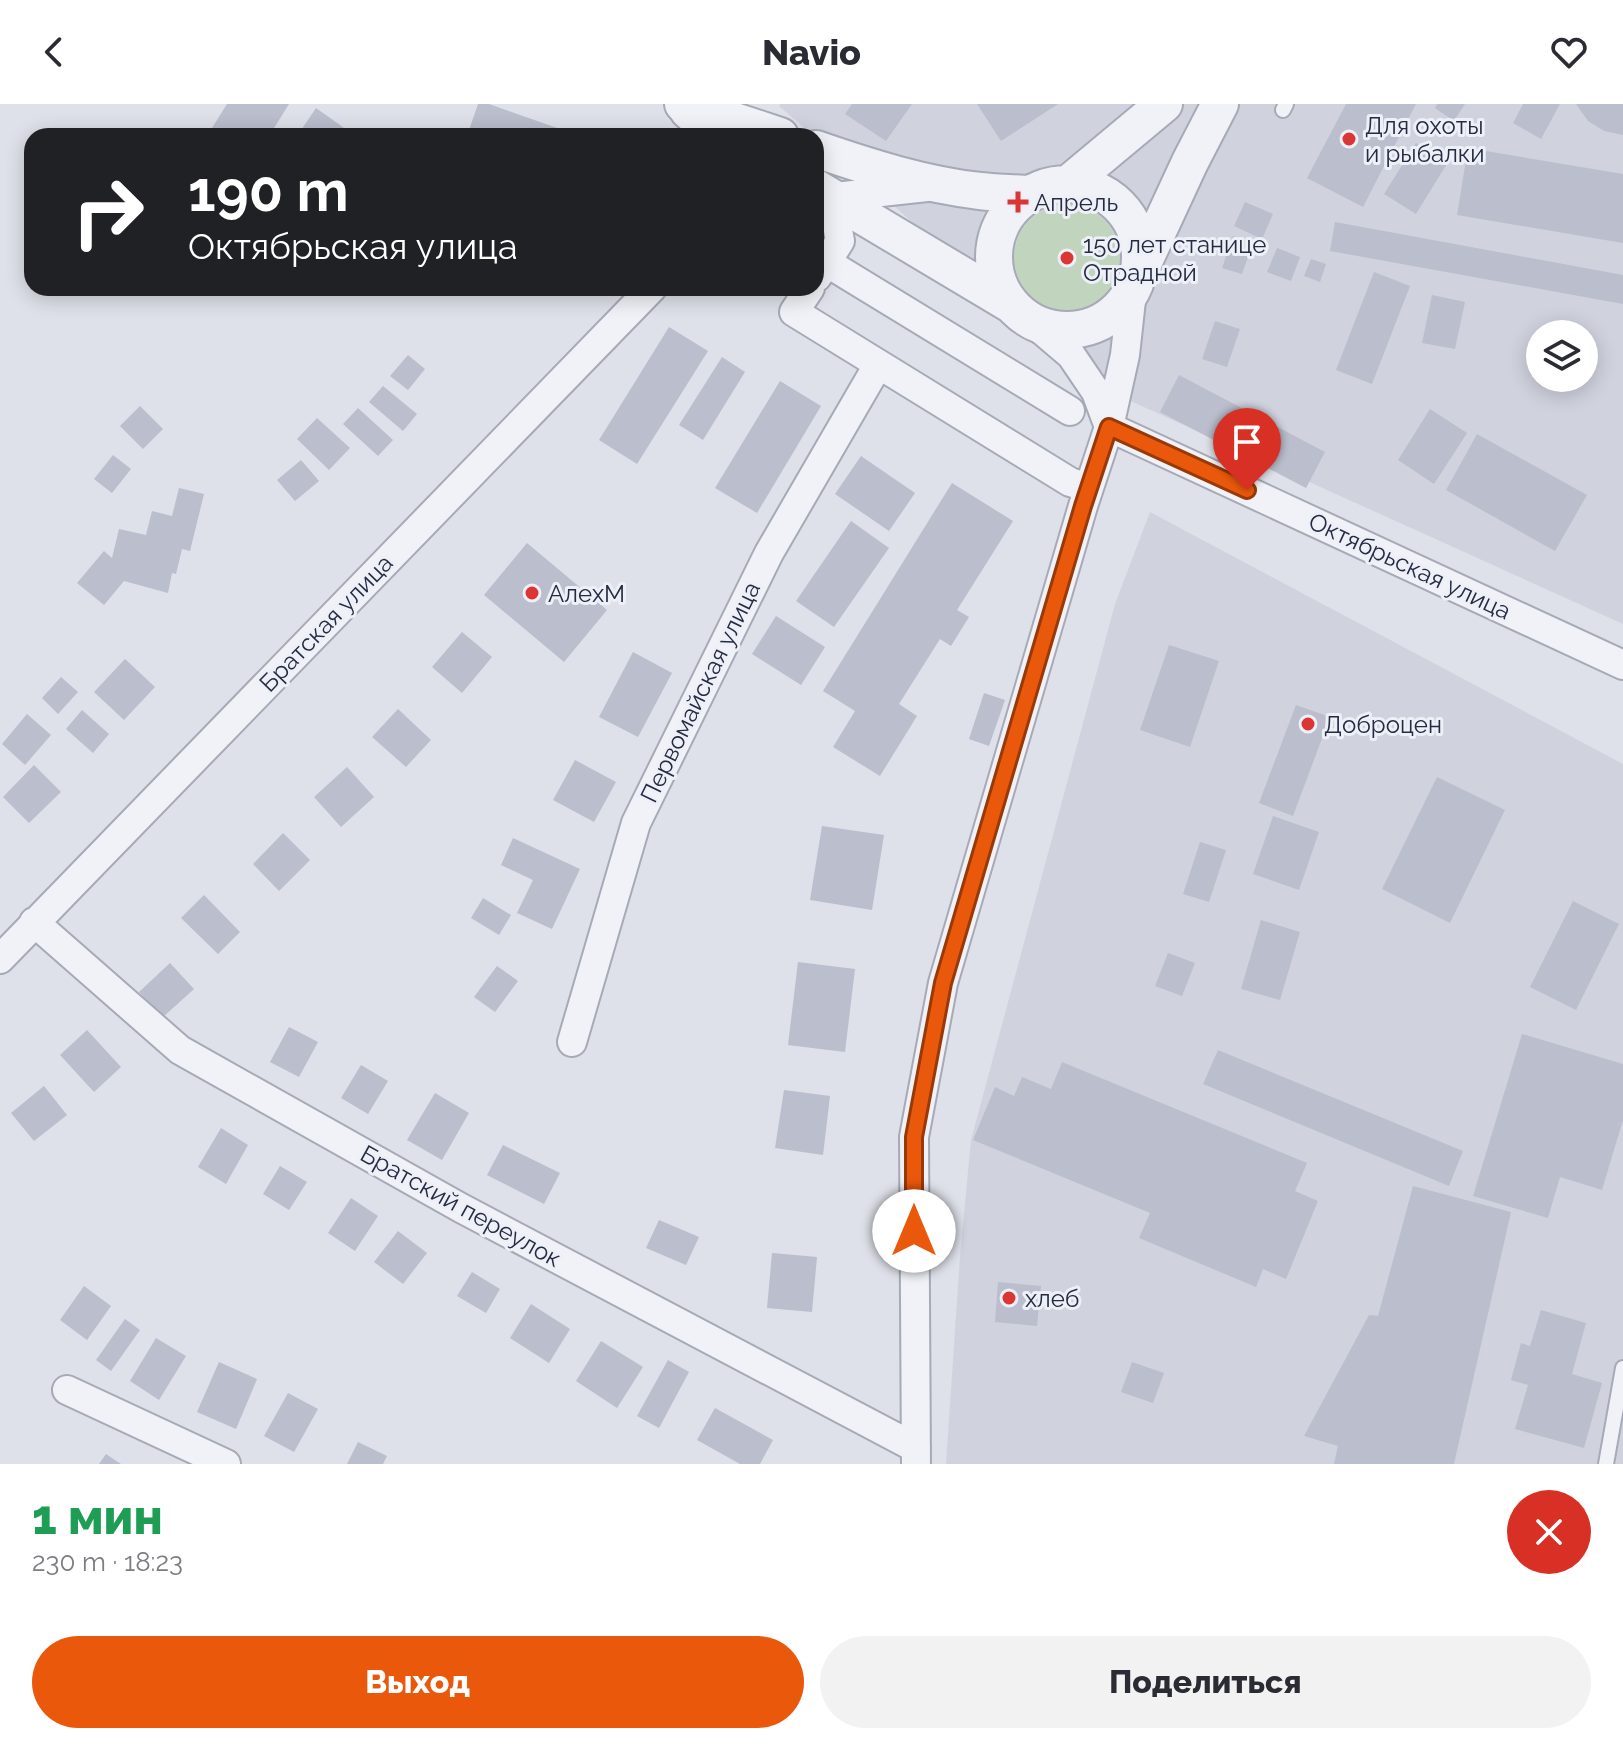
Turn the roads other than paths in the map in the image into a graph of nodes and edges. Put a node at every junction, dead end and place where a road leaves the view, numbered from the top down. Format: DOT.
graph roads {
  1 [pos="1164,104"];
  2 [pos="1220,104"];
  3 [pos="679,107"];
  4 [pos="702,128"];
  5 [pos="714,128"];
  6 [pos="752,128"];
  7 [pos="824,151"];
  8 [pos="1068,184"];
  9 [pos="944,185"];
  10 [pos="1030,194"];
  11 [pos="824,195"];
  12 [pos="824,197"];
  13 [pos="824,202"];
  14 [pos="824,265"];
  15 [pos="824,272"];
  16 [pos="1136,281"];
  17 [pos="644,296"];
  18 [pos="805,296"];
  19 [pos="1022,313"];
  20 [pos="878,365"];
  21 [pos="1070,411"];
  22 [pos="1109,427"];
  23 [pos="1089,488"];
  24 [pos="1623,665"];
  25 [pos="34,922"];
  26 [pos="0,959"];
  27 [pos="572,1042"];
  28 [pos="1623,1368"];
  29 [pos="67,1390"];
  30 [pos="916,1456"];
  31 [pos="221,1463"];
  32 [pos="1606,1464"];
  1 -- 8 [label="street"];
  2 -- 16 [label="street"];
  3 -- 4 [label="street"];
  3 -- 5 [label="street"];
  3 -- 6 [label="street"];
  7 -- 9 [label="street"];
  8 -- 10 [label="street"];
  8 -- 16 [label="street"];
  9 -- 10 [label="street"];
  9 -- 11 [label="street"];
  10 -- 19 [label="street"];
  12 -- 19 [label="street"];
  13 -- 14 [label="street"];
  15 -- 21 [label="street"];
  16 -- 19 [label="street"];
  16 -- 22 [label="street"];
  17 -- 25 [label="street, Братская улица"];
  18 -- 20 [label="street"];
  19 -- 22 [label="street"];
  20 -- 23 [label="street"];
  20 -- 27 [label="street, Первомайская улица"];
  22 -- 23 [label="street"];
  22 -- 24 [label="street, Октябрьская улица"];
  23 -- 30 [label="street"];
  25 -- 26 [label="street, Братская улица"];
  25 -- 30 [label="street, Братский переулок"];
  28 -- 32 [label="lane"];
  29 -- 31 [label="street"];
}
